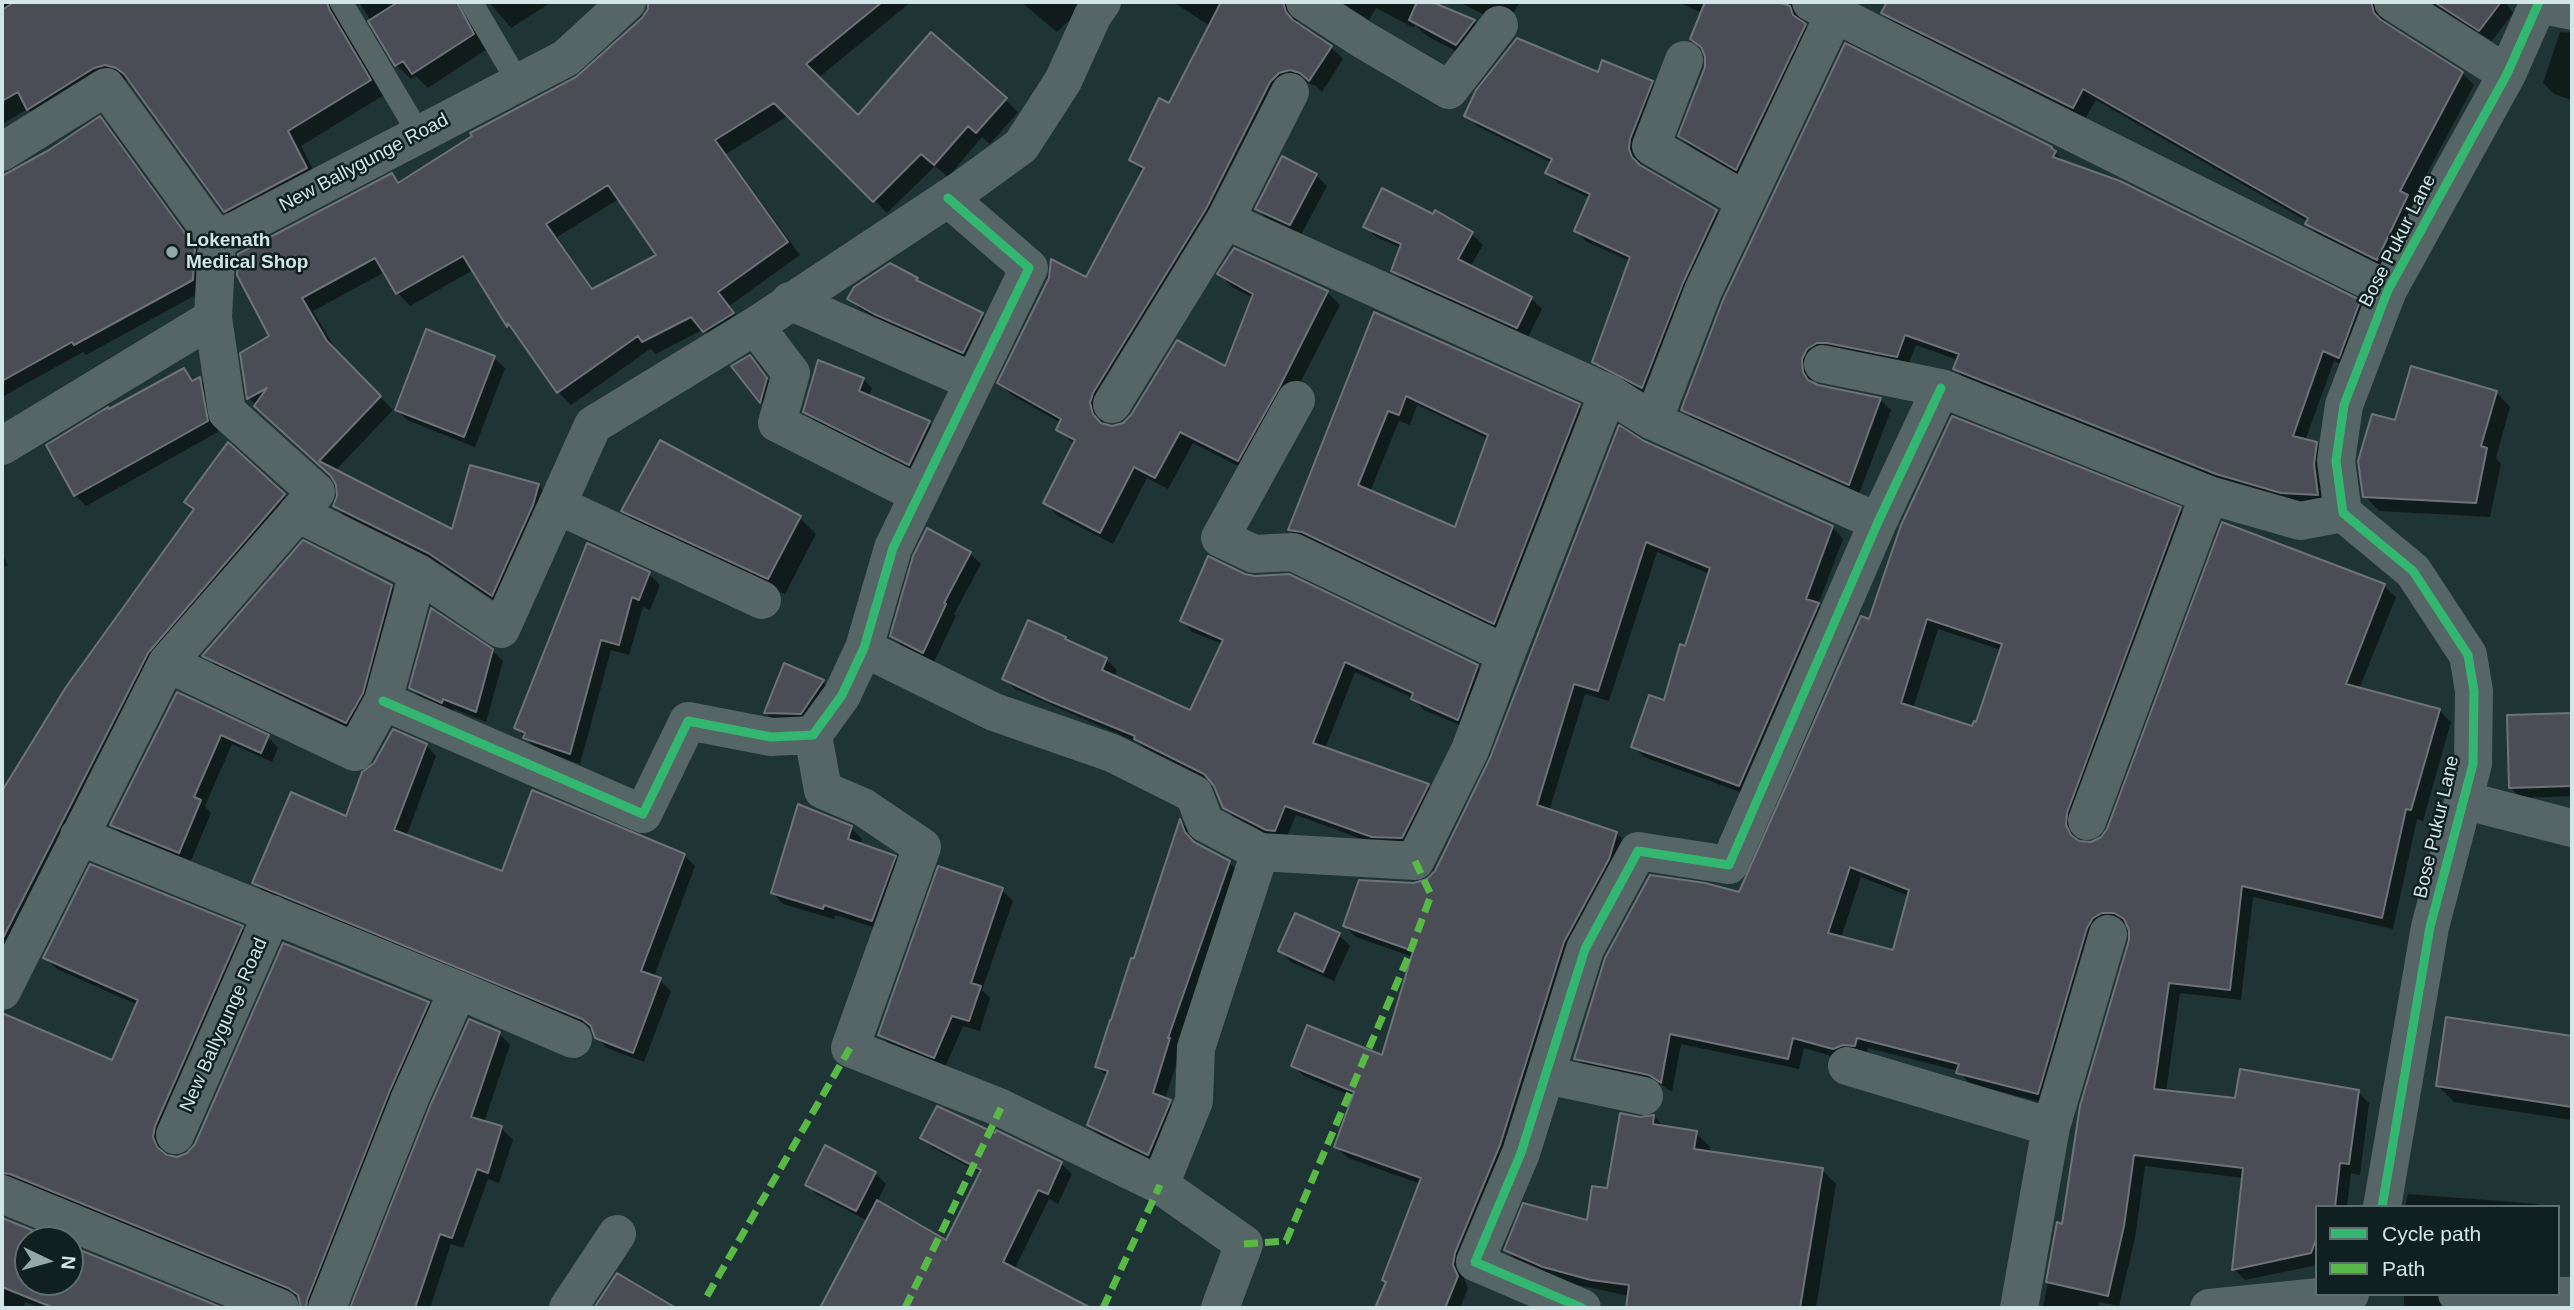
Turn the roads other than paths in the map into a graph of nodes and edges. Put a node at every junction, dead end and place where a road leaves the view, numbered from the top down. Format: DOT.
graph roads {
  1 [pos="341,2"];
  2 [pos="471,2"];
  3 [pos="628,2"];
  4 [pos="1102,2"];
  5 [pos="1306,2"];
  6 [pos="2393,2"];
  7 [pos="2547,5"];
  8 [pos="1823,8"];
  9 [pos="1499,25"];
  10 [pos="1684,60"];
  11 [pos="2507,74"];
  12 [pos="518,82"];
  13 [pos="1290,92"];
  14 [pos="419,134"];
  15 [pos="2,152"];
  16 [pos="948,198"];
  17 [pos="1746,201"];
  18 [pos="1225,220"];
  19 [pos="216,240"];
  20 [pos="2388,290"];
  21 [pos="790,301"];
  22 [pos="213,318"];
  23 [pos="755,326"];
  24 [pos="1823,364"];
  25 [pos="972,381"];
  26 [pos="1941,388"];
  27 [pos="1608,393"];
  28 [pos="1296,400"];
  29 [pos="1112,404"];
  30 [pos="1653,421"];
  31 [pos="2,446"];
  32 [pos="918,494"];
  33 [pos="2209,495"];
  34 [pos="557,505"];
  35 [pos="297,513"];
  36 [pos="2343,513"];
  37 [pos="1878,522"];
  38 [pos="418,573"];
  39 [pos="762,600"];
  40 [pos="864,648"];
  41 [pos="1506,654"];
  42 [pos="167,663"];
  43 [pos="383,702"];
  44 [pos="813,735"];
  45 [pos="2463,800"];
  46 [pos="2087,821"];
  47 [pos="2572,828"];
  48 [pos="79,836"];
  49 [pos="1260,852"];
  50 [pos="272,914"];
  51 [pos="2108,934"];
  52 [pos="458,990"];
  53 [pos="2,991"];
  54 [pos="573,1039"];
  55 [pos="1847,1066"];
  56 [pos="1546,1075"];
  57 [pos="1644,1096"];
  58 [pos="2051,1127"];
  59 [pos="176,1135"];
  60 [pos="1160,1185"];
  61 [pos="2,1194"];
  62 [pos="2382,1205"];
  63 [pos="617,1234"];
  64 [pos="2330,1296"];
  65 [pos="281,1308"];
  66 [pos="327,1308"];
  67 [pos="569,1308"];
  68 [pos="1220,1308"];
  69 [pos="1582,1308"];
  70 [pos="2019,1308"];
  71 [pos="2209,1308"];
  1 -- 14 [label="lane"];
  2 -- 12 [label="lane"];
  3 -- 12 [label="street, New Ballygunge Road"];
  4 -- 16 [label="street"];
  5 -- 9 [label="street"];
  6 -- 11 [label="street"];
  7 -- 11 [label="street, Bose Pukur Lane"];
  8 -- 17 [label="street"];
  8 -- 20 [label="street"];
  10 -- 17 [label="street"];
  11 -- 20 [label="street, Bose Pukur Lane"];
  12 -- 14 [label="street, New Ballygunge Road"];
  13 -- 18 [label="street"];
  14 -- 19 [label="street, New Ballygunge Road"];
  15 -- 19 [label="street"];
  16 -- 21 [label="street"];
  16 -- 25 [label="street"];
  17 -- 30 [label="street"];
  18 -- 27 [label="street"];
  18 -- 29 [label="street"];
  19 -- 22 [label="street"];
  20 -- 36 [label="street, Bose Pukur Lane"];
  21 -- 23 [label="street"];
  21 -- 25 [label="street"];
  22 -- 31 [label="street"];
  22 -- 35 [label="street"];
  23 -- 32 [label="street"];
  23 -- 34 [label="street"];
  24 -- 26 [label="street"];
  25 -- 32 [label="street"];
  26 -- 33 [label="street"];
  26 -- 37 [label="street"];
  27 -- 30 [label="street"];
  27 -- 41 [label="street"];
  28 -- 41 [label="street"];
  30 -- 37 [label="street"];
  32 -- 40 [label="street"];
  33 -- 36 [label="street"];
  33 -- 46 [label="street"];
  34 -- 38 [label="street"];
  34 -- 39 [label="street"];
  35 -- 38 [label="street"];
  35 -- 42 [label="street"];
  36 -- 45 [label="street, Bose Pukur Lane"];
  37 -- 56 [label="street"];
  38 -- 43 [label="street"];
  40 -- 44 [label="street"];
  40 -- 49 [label="street"];
  41 -- 49 [label="street"];
  42 -- 43 [label="street"];
  42 -- 48 [label="street"];
  43 -- 44 [label="street"];
  44 -- 60 [label="street"];
  45 -- 47 [label="street"];
  45 -- 62 [label="street, Bose Pukur Lane"];
  48 -- 50 [label="street"];
  48 -- 53 [label="street"];
  49 -- 60 [label="street"];
  50 -- 52 [label="street"];
  50 -- 59 [label="street, New Ballygunge Road"];
  51 -- 58 [label="street"];
  52 -- 54 [label="street"];
  52 -- 66 [label="street"];
  55 -- 58 [label="street"];
  56 -- 57 [label="street"];
  56 -- 69 [label="street"];
  58 -- 70 [label="street"];
  60 -- 68 [label="street"];
  61 -- 65 [label="street"];
  63 -- 67 [label="street"];
  64 -- 71 [label="street"];
}
